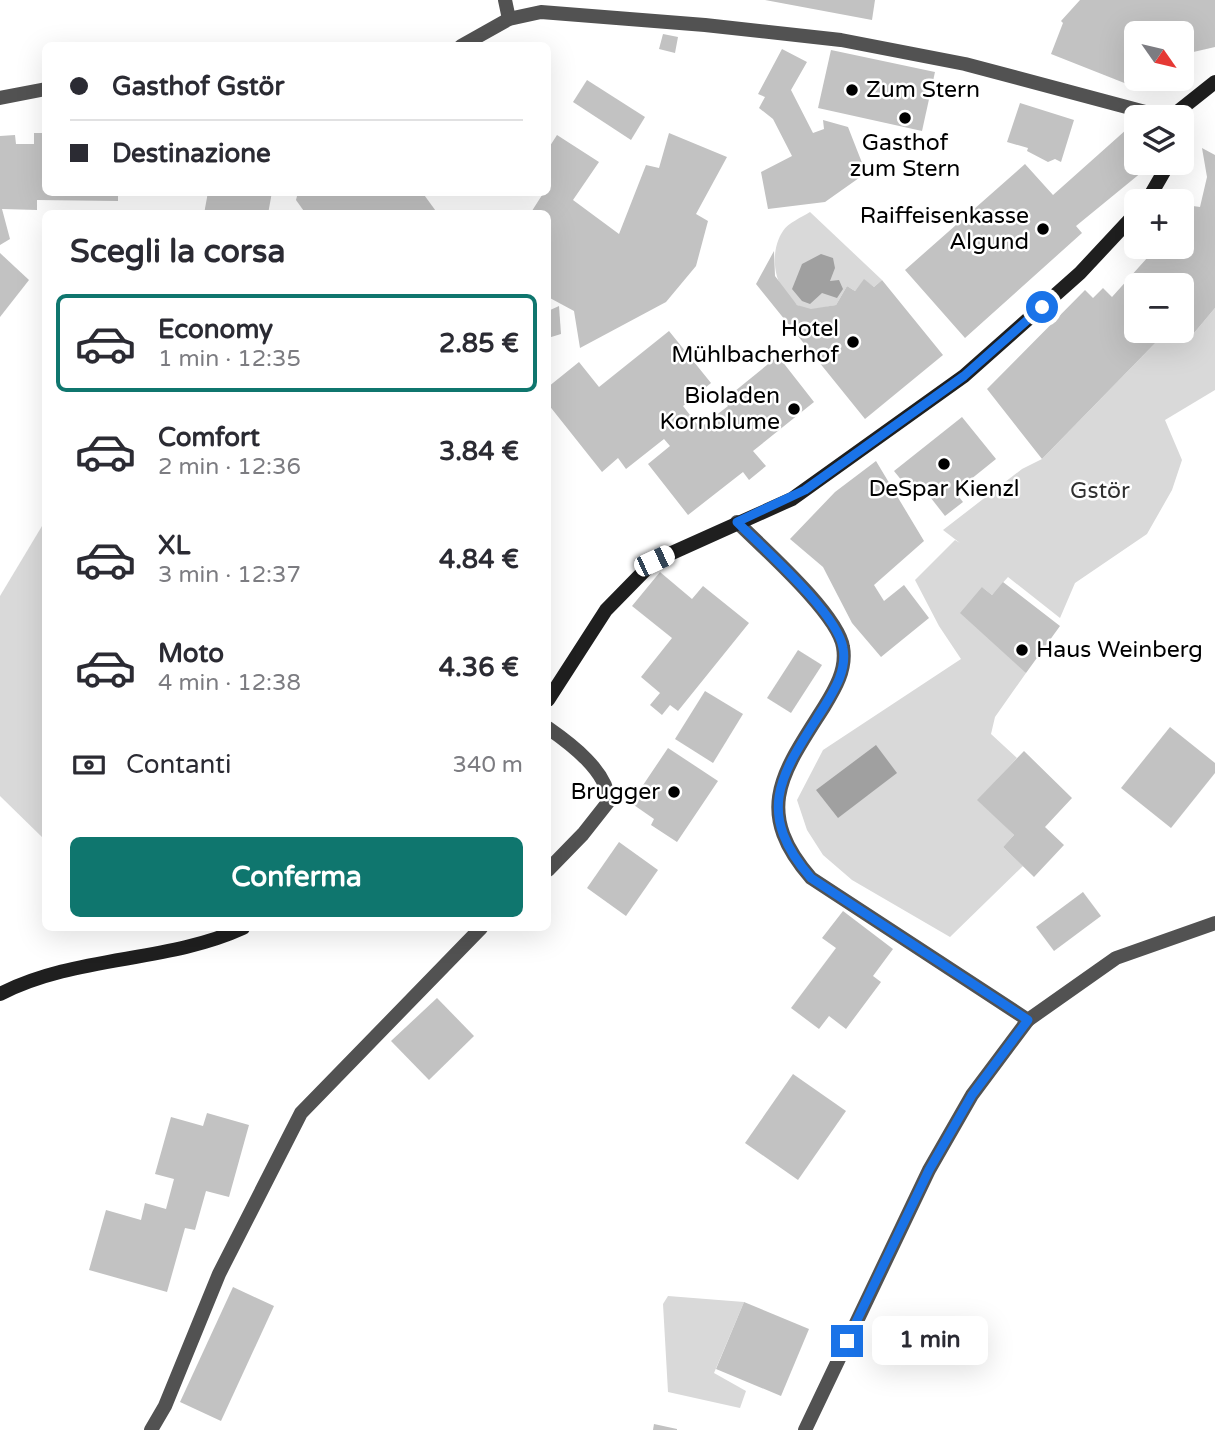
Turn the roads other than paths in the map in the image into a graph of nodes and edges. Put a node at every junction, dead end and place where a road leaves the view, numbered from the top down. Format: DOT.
graph roads {
  1 [pos="505,0"];
  2 [pos="509,19"];
  3 [pos="468,42"];
  4 [pos="1215,82"];
  5 [pos="42,90"];
  6 [pos="0,98"];
  7 [pos="1186,105"];
  8 [pos="1124,106"];
  9 [pos="1124,226"];
  10 [pos="737,522"];
  11 [pos="551,695"];
  12 [pos="551,730"];
  13 [pos="551,867"];
  14 [pos="1215,923"];
  15 [pos="236,931"];
  16 [pos="478,931"];
  17 [pos="0,994"];
  18 [pos="1028,1020"];
  19 [pos="151,1430"];
  20 [pos="805,1430"];
  1 -- 2 [label="street"];
  2 -- 3 [label="street"];
  2 -- 8 [label="street"];
  4 -- 7 [label="main road"];
  5 -- 6 [label="street"];
  9 -- 10 [label="main road"];
  10 -- 11 [label="main road"];
  10 -- 18 [label="street"];
  12 -- 13 [label="street"];
  14 -- 18 [label="street"];
  15 -- 17 [label="main road"];
  16 -- 19 [label="street"];
  18 -- 20 [label="street"];
}
